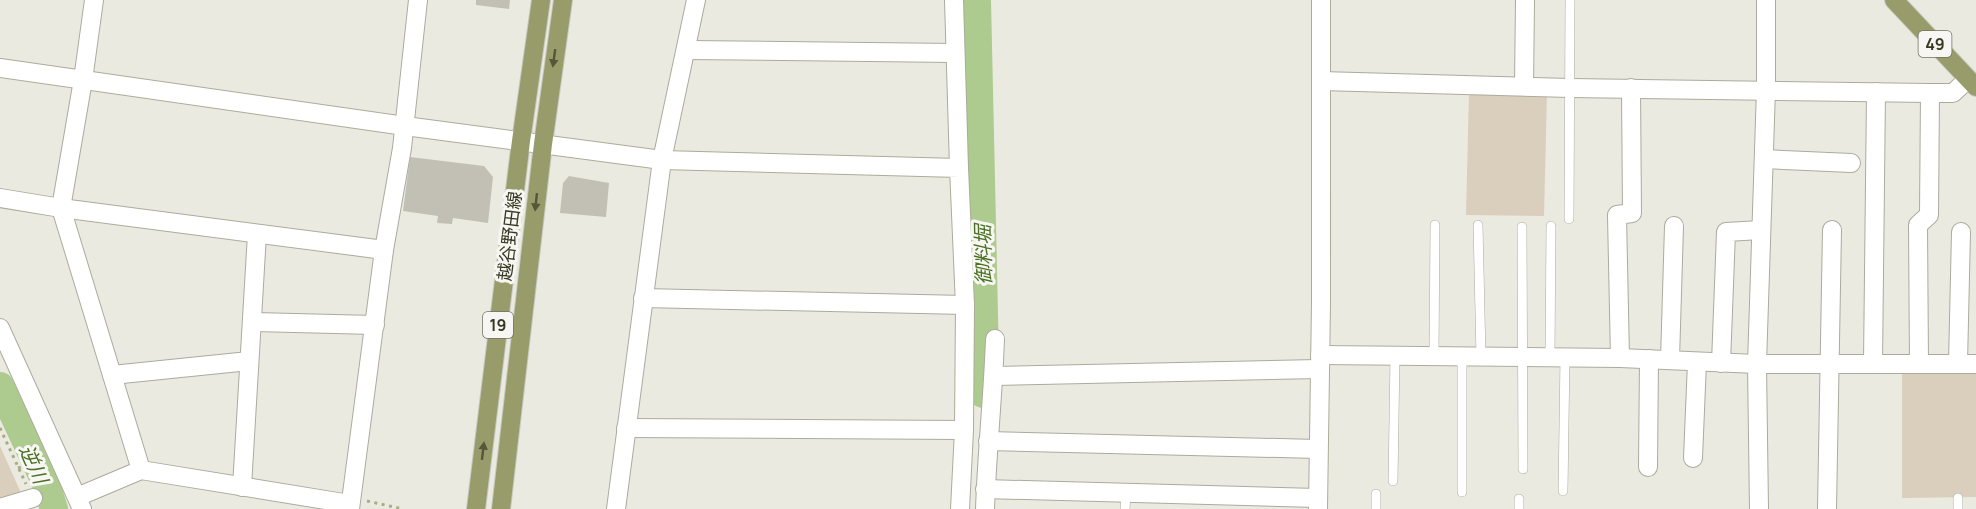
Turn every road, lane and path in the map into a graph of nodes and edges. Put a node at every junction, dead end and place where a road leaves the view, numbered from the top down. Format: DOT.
graph roads {
  1 [pos="94,0"];
  2 [pos="418,0"];
  3 [pos="541,0"];
  4 [pos="563,0"];
  5 [pos="696,0"];
  6 [pos="954,0"];
  7 [pos="1321,0"];
  8 [pos="1525,0"];
  9 [pos="1570,0"];
  10 [pos="1766,0"];
  11 [pos="1894,0"];
  12 [pos="687,50"];
  13 [pos="955,53"];
  14 [pos="0,68"];
  15 [pos="83,80"];
  16 [pos="1321,81"];
  17 [pos="1972,83"];
  18 [pos="1524,86"];
  19 [pos="1570,88"];
  20 [pos="1631,88"];
  21 [pos="1766,89"];
  22 [pos="1876,92"];
  23 [pos="1929,93"];
  24 [pos="405,126"];
  25 [pos="521,141"];
  26 [pos="543,144"];
  27 [pos="1764,159"];
  28 [pos="662,160"];
  29 [pos="1851,163"];
  30 [pos="958,168"];
  31 [pos="0,198"];
  32 [pos="61,208"];
  33 [pos="1569,219"];
  34 [pos="1435,225"];
  35 [pos="1478,225"];
  36 [pos="1551,226"];
  37 [pos="1674,226"];
  38 [pos="1522,227"];
  39 [pos="1761,230"];
  40 [pos="1832,230"];
  41 [pos="1961,232"];
  42 [pos="257,234"];
  43 [pos="384,250"];
  44 [pos="643,298"];
  45 [pos="965,305"];
  46 [pos="252,322"];
  47 [pos="375,325"];
  48 [pos="0,328"];
  49 [pos="995,339"];
  50 [pos="1395,356"];
  51 [pos="1434,356"];
  52 [pos="1462,356"];
  53 [pos="1481,356"];
  54 [pos="1523,357"];
  55 [pos="1557,357"];
  56 [pos="1620,358"];
  57 [pos="1649,359"];
  58 [pos="1670,360"];
  59 [pos="249,361"];
  60 [pos="1319,362"];
  61 [pos="1697,362"];
  62 [pos="1721,363"];
  63 [pos="1757,364"];
  64 [pos="1830,364"];
  65 [pos="1873,364"];
  66 [pos="1919,364"];
  67 [pos="1967,364"];
  68 [pos="112,375"];
  69 [pos="994,376"];
  70 [pos="0,428"];
  71 [pos="626,428"];
  72 [pos="964,430"];
  73 [pos="988,441"];
  74 [pos="1318,449"];
  75 [pos="48,458"];
  76 [pos="1692,458"];
  77 [pos="1648,467"];
  78 [pos="18,468"];
  79 [pos="1523,469"];
  80 [pos="141,470"];
  81 [pos="1393,481"];
  82 [pos="242,487"];
  83 [pos="986,489"];
  84 [pos="1563,491"];
  85 [pos="1462,492"];
  86 [pos="1376,494"];
  87 [pos="33,498"];
  88 [pos="1958,498"];
  89 [pos="1125,501"];
  90 [pos="1156,501"];
  91 [pos="80,503"];
  92 [pos="1256,503"];
  93 [pos="1318,503"];
  94 [pos="350,504"];
  95 [pos="0,508"];
  96 [pos="403,509"];
  97 [pos="476,509"];
  98 [pos="501,509"];
  99 [pos="616,509"];
  100 [pos="960,509"];
  101 [pos="985,509"];
  102 [pos="1376,509"];
  103 [pos="1759,509"];
  104 [pos="1827,509"];
  105 [pos="1958,509"];
  1 -- 15 [label="street"];
  2 -- 24 [label="street"];
  3 -- 25 [label="main road, 越谷野田線 / 19"];
  4 -- 26 [label="main road, 越谷野田線 / 19, one-way"];
  5 -- 12 [label="street"];
  6 -- 13 [label="street"];
  7 -- 16 [label="street"];
  8 -- 18 [label="street"];
  9 -- 19 [label="lane"];
  10 -- 21 [label="street"];
  11 -- 17 [label="main road, 49"];
  12 -- 13 [label="street"];
  12 -- 28 [label="street"];
  13 -- 30 [label="street"];
  14 -- 15 [label="street"];
  15 -- 24 [label="street"];
  15 -- 32 [label="street"];
  16 -- 18 [label="street"];
  16 -- 60 [label="street"];
  17 -- 23 [label="street"];
  18 -- 19 [label="street"];
  19 -- 20 [label="street"];
  19 -- 33 [label="lane"];
  20 -- 21 [label="street"];
  20 -- 56 [label="street"];
  21 -- 22 [label="street"];
  21 -- 27 [label="street"];
  22 -- 23 [label="street"];
  22 -- 65 [label="street"];
  23 -- 66 [label="street"];
  24 -- 25 [label="street"];
  24 -- 43 [label="street"];
  25 -- 26 [label="street"];
  97 -- 25 [label="main road, 越谷野田線 / 19, one-way"];
  26 -- 28 [label="street"];
  26 -- 98 [label="main road, 越谷野田線 / 19, one-way"];
  27 -- 29 [label="street"];
  27 -- 39 [label="street"];
  28 -- 30 [label="street"];
  28 -- 44 [label="street"];
  30 -- 45 [label="street"];
  31 -- 32 [label="street"];
  32 -- 42 [label="street"];
  32 -- 68 [label="street"];
  34 -- 51 [label="lane"];
  35 -- 53 [label="lane"];
  36 -- 55 [label="lane"];
  37 -- 58 [label="street"];
  38 -- 54 [label="lane"];
  39 -- 62 [label="street"];
  39 -- 63 [label="street"];
  40 -- 64 [label="street"];
  41 -- 67 [label="street"];
  42 -- 43 [label="street"];
  42 -- 46 [label="street"];
  43 -- 47 [label="street"];
  44 -- 45 [label="street"];
  44 -- 71 [label="street"];
  45 -- 72 [label="street"];
  46 -- 47 [label="street"];
  46 -- 59 [label="street"];
  47 -- 94 [label="street"];
  48 -- 91 [label="street"];
  49 -- 69 [label="street"];
  50 -- 51 [label="street"];
  50 -- 60 [label="street"];
  50 -- 81 [label="lane"];
  51 -- 52 [label="street"];
  52 -- 53 [label="street"];
  52 -- 85 [label="lane"];
  53 -- 54 [label="street"];
  54 -- 55 [label="street"];
  54 -- 79 [label="lane"];
  55 -- 56 [label="street"];
  55 -- 84 [label="lane"];
  56 -- 57 [label="street"];
  57 -- 58 [label="street"];
  57 -- 77 [label="street"];
  58 -- 61 [label="street"];
  59 -- 68 [label="street"];
  59 -- 82 [label="street"];
  60 -- 69 [label="street"];
  60 -- 74 [label="street"];
  61 -- 62 [label="street"];
  61 -- 76 [label="street"];
  62 -- 63 [label="street"];
  63 -- 64 [label="street"];
  63 -- 103 [label="street"];
  64 -- 65 [label="street"];
  64 -- 104 [label="street"];
  65 -- 66 [label="street"];
  66 -- 67 [label="street"];
  68 -- 80 [label="street"];
  69 -- 73 [label="street"];
  70 -- 78 [label="path"];
  71 -- 72 [label="street"];
  71 -- 99 [label="street"];
  72 -- 100 [label="street"];
  73 -- 74 [label="street"];
  73 -- 83 [label="street"];
  74 -- 93 [label="street"];
  75 -- 78 [label="path"];
  78 -- 87 [label="path"];
  80 -- 82 [label="street"];
  80 -- 91 [label="street"];
  82 -- 94 [label="street"];
  83 -- 89 [label="street"];
  83 -- 101 [label="street"];
  86 -- 102 [label="lane"];
  87 -- 95 [label="street"];
  88 -- 105 [label="lane"];
  89 -- 90 [label="street"];
  90 -- 92 [label="street"];
  92 -- 93 [label="street"];
  94 -- 96 [label="path"];
}
